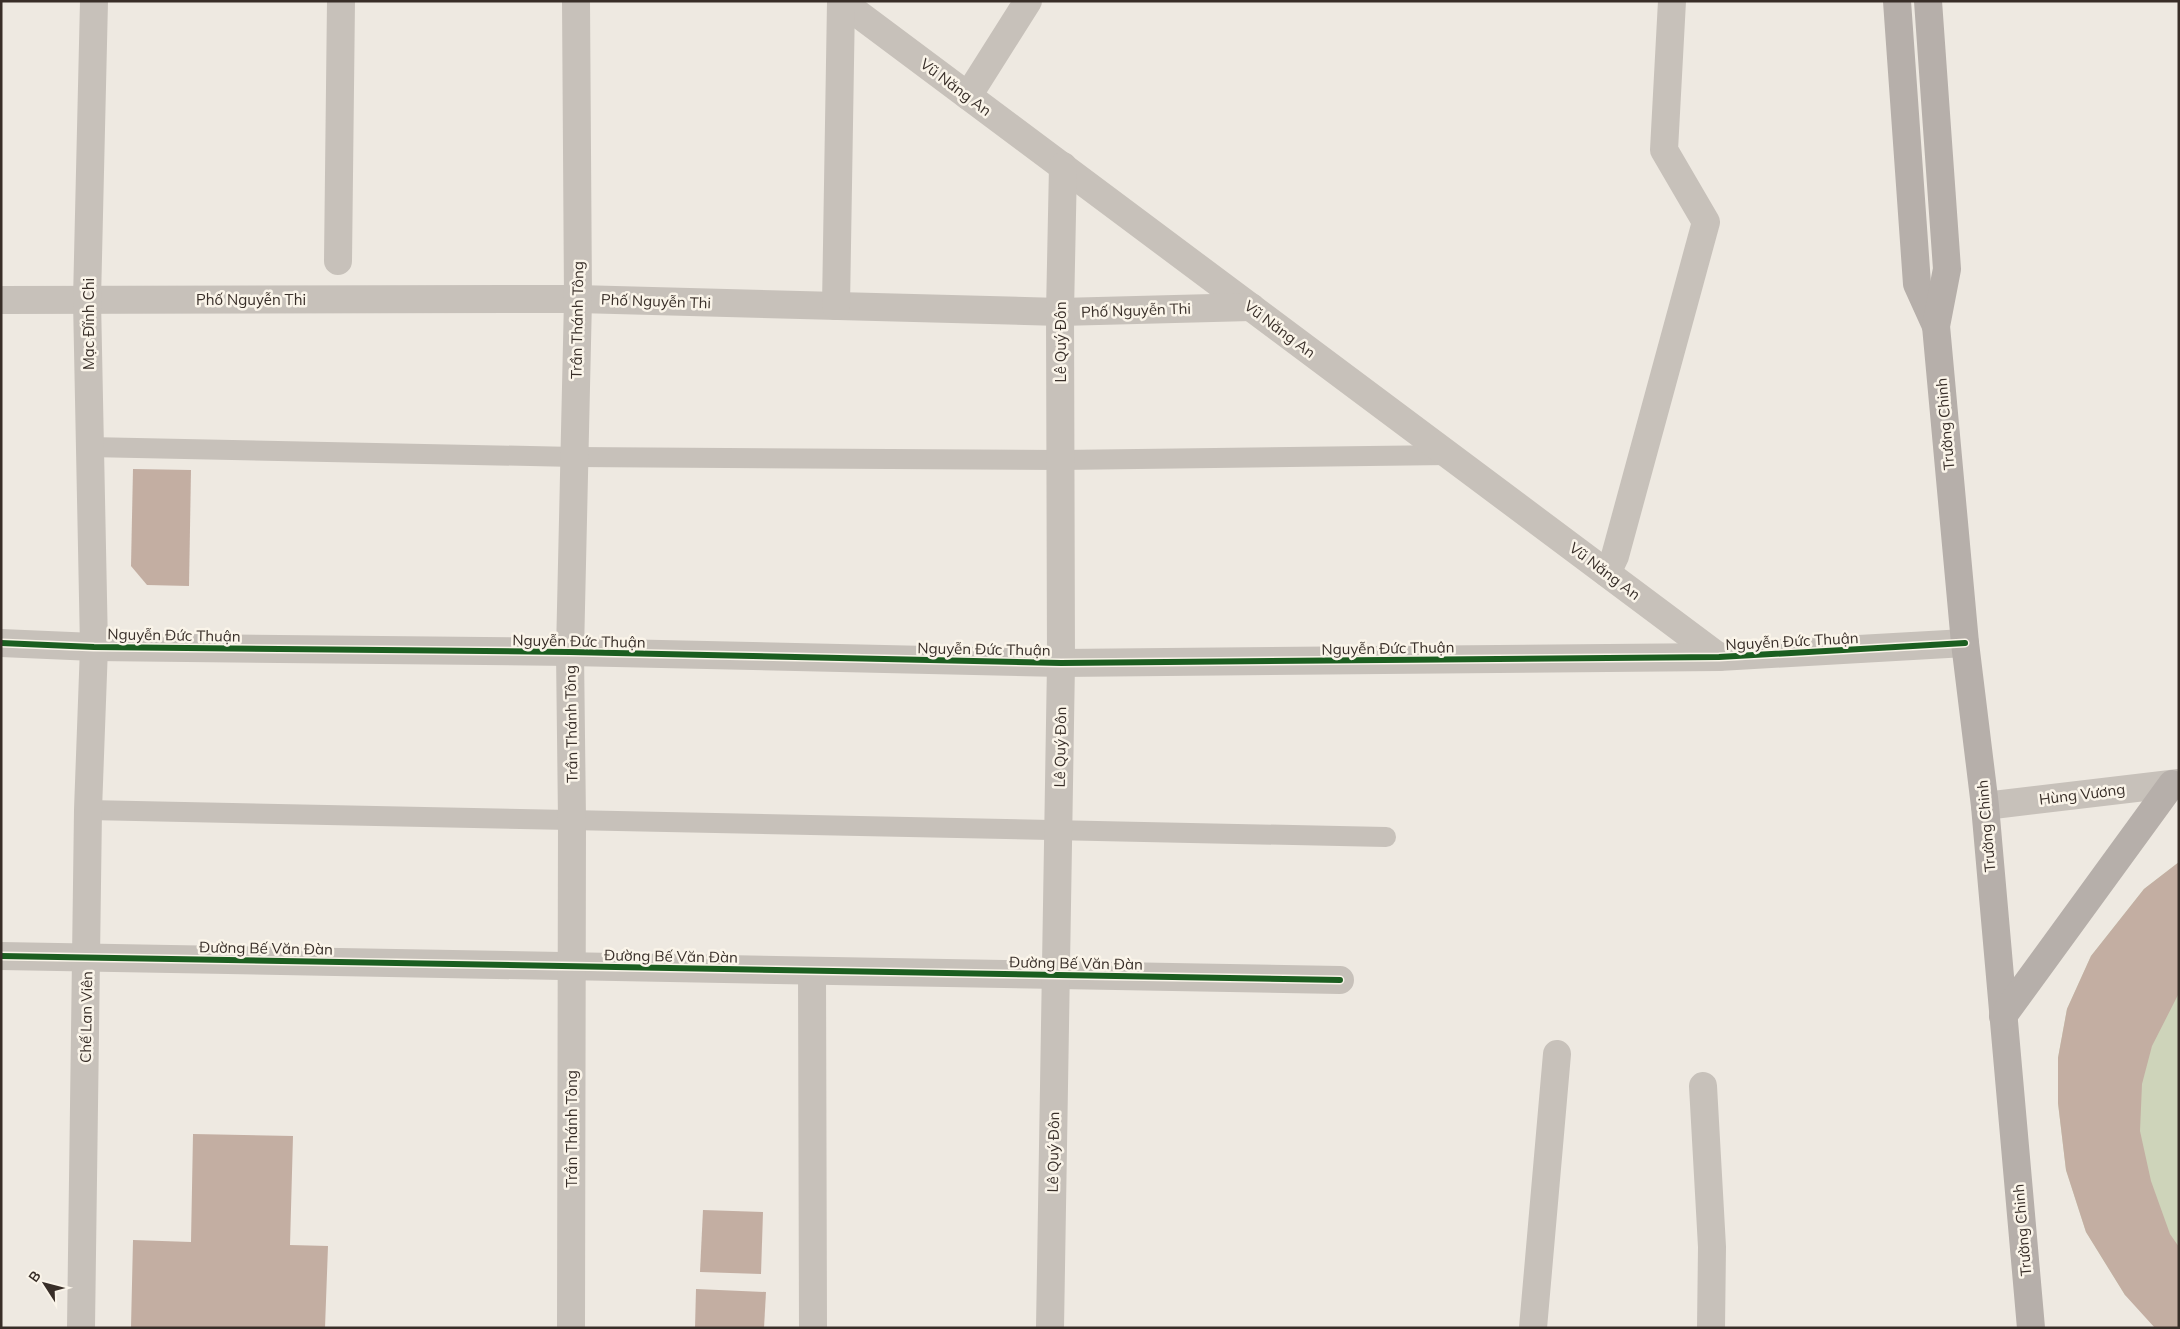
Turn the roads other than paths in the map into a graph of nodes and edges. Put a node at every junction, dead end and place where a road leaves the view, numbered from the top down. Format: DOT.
graph roads {
  1 [pos="94,1"];
  2 [pos="341,1"];
  3 [pos="576,1"];
  4 [pos="1028,1"];
  5 [pos="1672,1"];
  6 [pos="1896,1"];
  7 [pos="1928,1"];
  8 [pos="841,2"];
  9 [pos="968,96"];
  10 [pos="1062,166"];
  11 [pos="338,261"];
  12 [pos="578,299"];
  13 [pos="1,300"];
  14 [pos="87,300"];
  15 [pos="836,306"];
  16 [pos="1251,307"];
  17 [pos="1060,312"];
  18 [pos="1936,326"];
  19 [pos="90,447"];
  20 [pos="1448,454"];
  21 [pos="575,457"];
  22 [pos="1061,460"];
  23 [pos="1607,573"];
  24 [pos="1,643"];
  25 [pos="1965,644"];
  26 [pos="94,647"];
  27 [pos="570,652"];
  28 [pos="1719,657"];
  29 [pos="1061,663"];
  30 [pos="2175,783"];
  31 [pos="1985,806"];
  32 [pos="88,810"];
  33 [pos="572,820"];
  34 [pos="1058,831"];
  35 [pos="1386,838"];
  36 [pos="1,956"];
  37 [pos="86,957"];
  38 [pos="572,967"];
  39 [pos="812,971"];
  40 [pos="1055,975"];
  41 [pos="1340,980"];
  42 [pos="2002,1016"];
  43 [pos="1557,1054"];
  44 [pos="1703,1086"];
  45 [pos="81,1328"];
  46 [pos="570,1328"];
  47 [pos="813,1328"];
  48 [pos="1050,1328"];
  49 [pos="1533,1328"];
  50 [pos="1711,1328"];
  51 [pos="2031,1328"];
  1 -- 14 [label="street, Mạc Đĩnh Chi"];
  2 -- 11 [label="street"];
  3 -- 12 [label="street, Trần Thánh Tông"];
  4 -- 9 [label="street"];
  5 -- 23 [label="street"];
  6 -- 18 [label="main road, Trường Chinh"];
  7 -- 18 [label="main road, Trường Chinh"];
  8 -- 9 [label="street, Vũ Năng An"];
  8 -- 15 [label="street"];
  9 -- 10 [label="street, Vũ Năng An"];
  10 -- 16 [label="street, Vũ Năng An"];
  10 -- 17 [label="street, Lê Quý Đôn"];
  12 -- 14 [label="street, Phố Nguyễn Thi"];
  12 -- 15 [label="street, Phố Nguyễn Thi"];
  12 -- 21 [label="street, Trần Thánh Tông"];
  13 -- 14 [label="street, Phố Nguyễn Thi"];
  14 -- 19 [label="street, Mạc Đĩnh Chi"];
  15 -- 17 [label="street, Phố Nguyễn Thi"];
  16 -- 17 [label="street, Phố Nguyễn Thi"];
  16 -- 20 [label="street, Vũ Năng An"];
  17 -- 22 [label="street, Lê Quý Đôn"];
  18 -- 25 [label="main road, Trường Chinh"];
  19 -- 21 [label="lane"];
  19 -- 26 [label="street, Mạc Đĩnh Chi"];
  20 -- 22 [label="lane"];
  20 -- 23 [label="street, Vũ Năng An"];
  21 -- 22 [label="lane"];
  21 -- 27 [label="street, Trần Thánh Tông"];
  22 -- 29 [label="street, Lê Quý Đôn"];
  23 -- 28 [label="street, Vũ Năng An"];
  24 -- 26 [label="street, Nguyễn Đức Thuận"];
  25 -- 28 [label="street, Nguyễn Đức Thuận"];
  25 -- 31 [label="main road, Trường Chinh"];
  26 -- 27 [label="street, Nguyễn Đức Thuận"];
  26 -- 32 [label="street, Chế Lan Viên"];
  27 -- 29 [label="street, Nguyễn Đức Thuận"];
  27 -- 33 [label="street, Trần Thánh Tông"];
  28 -- 29 [label="street, Nguyễn Đức Thuận"];
  29 -- 34 [label="street, Lê Quý Đôn"];
  30 -- 31 [label="street, Hùng Vương"];
  30 -- 42 [label="main road"];
  31 -- 42 [label="main road, Trường Chinh"];
  32 -- 33 [label="lane"];
  32 -- 37 [label="street, Chế Lan Viên"];
  33 -- 34 [label="lane"];
  33 -- 38 [label="street, Trần Thánh Tông"];
  34 -- 35 [label="lane"];
  34 -- 40 [label="street, Lê Quý Đôn"];
  36 -- 37 [label="street, Đường Bế Văn Đàn"];
  37 -- 38 [label="street, Đường Bế Văn Đàn"];
  37 -- 45 [label="street, Chế Lan Viên"];
  38 -- 39 [label="street, Đường Bế Văn Đàn"];
  38 -- 46 [label="street, Trần Thánh Tông"];
  39 -- 40 [label="street, Đường Bế Văn Đàn"];
  39 -- 47 [label="street"];
  40 -- 41 [label="street, Đường Bế Văn Đàn"];
  40 -- 48 [label="street, Lê Quý Đôn"];
  42 -- 51 [label="main road, Trường Chinh"];
  43 -- 49 [label="street"];
  44 -- 50 [label="street"];
}
